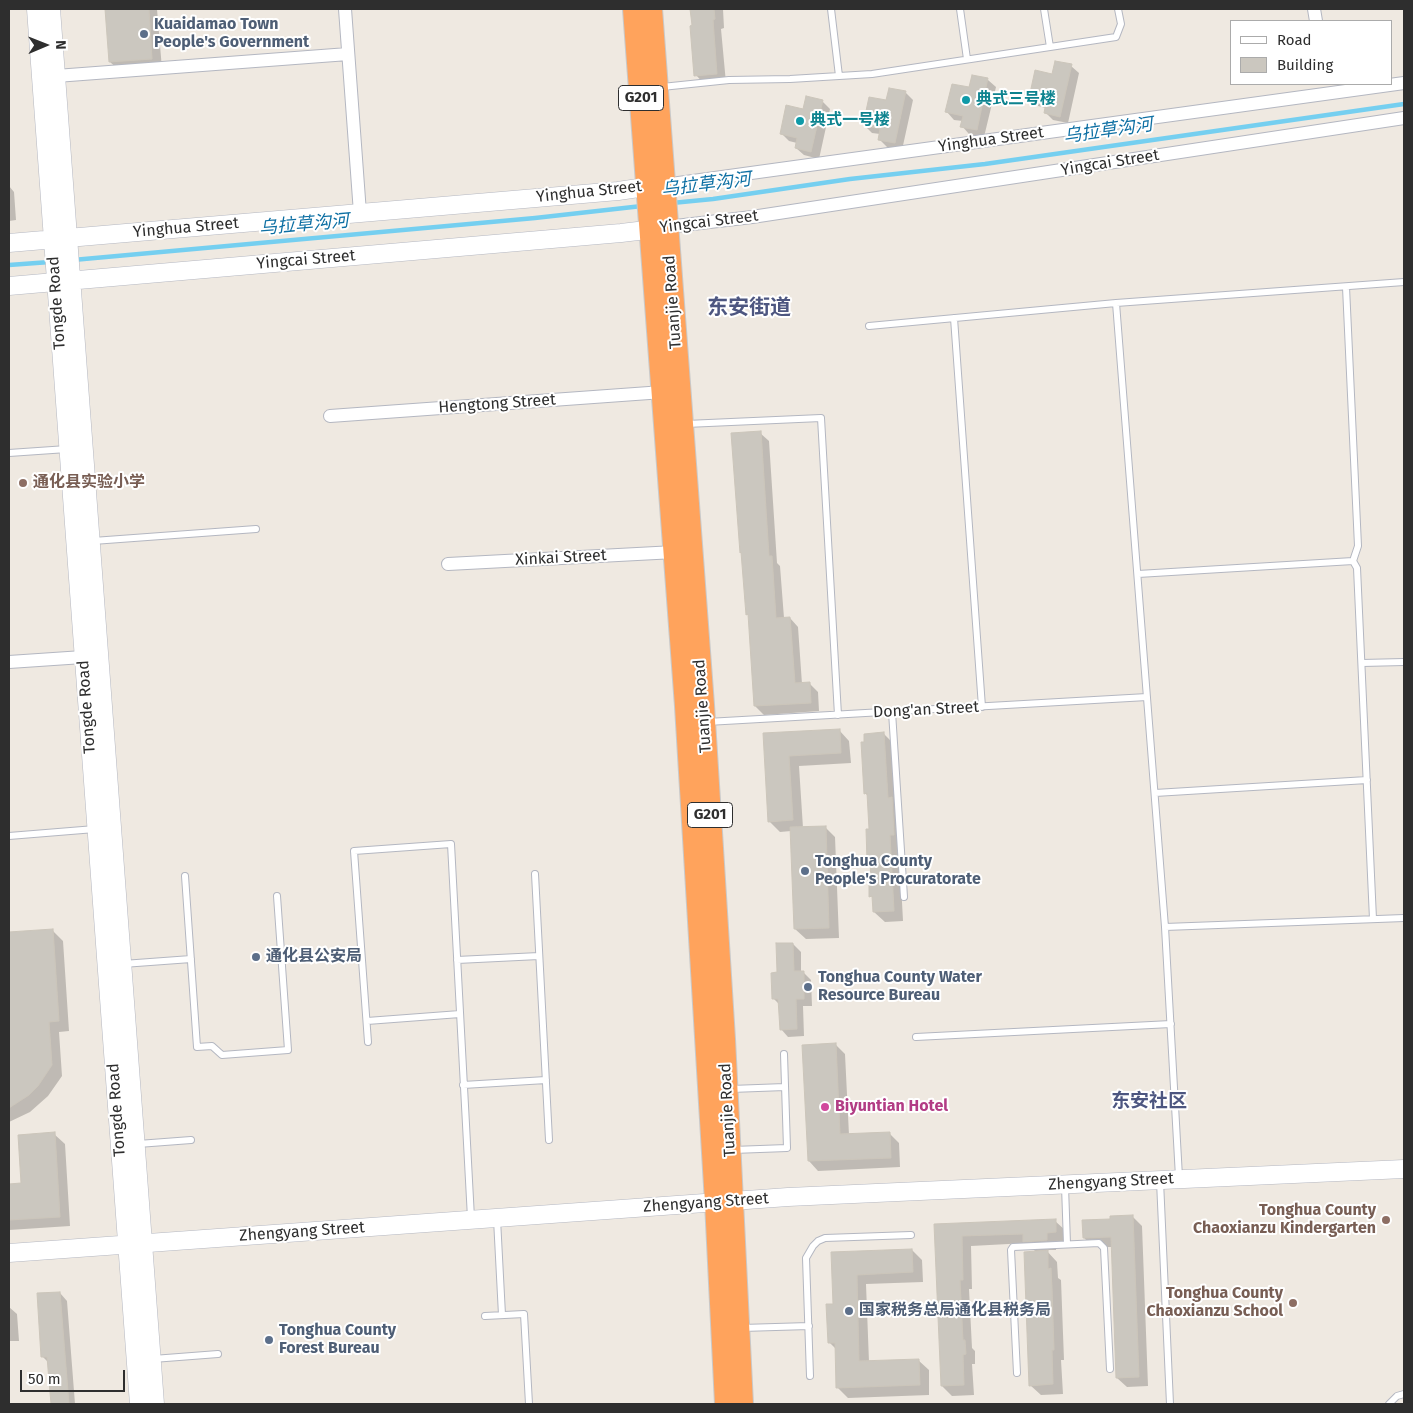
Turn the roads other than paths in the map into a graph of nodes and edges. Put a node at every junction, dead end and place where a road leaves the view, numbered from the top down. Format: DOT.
graph roads {
  1 [pos="36,9"];
  2 [pos="51,9"];
  3 [pos="345,9"];
  4 [pos="634,9"];
  5 [pos="651,9"];
  6 [pos="831,9"];
  7 [pos="960,9"];
  8 [pos="1044,9"];
  9 [pos="1118,9"];
  10 [pos="1050,47"];
  11 [pos="348,54"];
  12 [pos="967,59"];
  13 [pos="56,76"];
  14 [pos="839,76"];
  15 [pos="1365,85"];
  16 [pos="657,88"];
  17 [pos="1326,88"];
  18 [pos="1404,118"];
  19 [pos="656,186"];
  20 [pos="360,213"];
  21 [pos="659,228"];
  22 [pos="9,243"];
  23 [pos="61,245"];
  24 [pos="63,276"];
  25 [pos="1404,282"];
  26 [pos="9,286"];
  27 [pos="1346,287"];
  28 [pos="1116,303"];
  29 [pos="954,318"];
  30 [pos="869,326"];
  31 [pos="663,392"];
  32 [pos="330,416"];
  33 [pos="682,424"];
  34 [pos="68,449"];
  35 [pos="9,453"];
  36 [pos="256,529"];
  37 [pos="91,542"];
  38 [pos="675,552"];
  39 [pos="1353,561"];
  40 [pos="448,564"];
  41 [pos="1138,574"];
  42 [pos="83,657"];
  43 [pos="9,662"];
  44 [pos="1404,662"];
  45 [pos="1362,663"];
  46 [pos="1147,697"];
  47 [pos="982,706"];
  48 [pos="892,712"];
  49 [pos="838,715"];
  50 [pos="704,722"];
  51 [pos="1367,780"];
  52 [pos="1155,793"];
  53 [pos="96,829"];
  54 [pos="9,836"];
  55 [pos="535,874"];
  56 [pos="186,876"];
  57 [pos="277,896"];
  58 [pos="904,897"];
  59 [pos="1404,918"];
  60 [pos="1373,919"];
  61 [pos="1165,927"];
  62 [pos="539,956"];
  63 [pos="191,959"];
  64 [pos="457,960"];
  65 [pos="122,964"];
  66 [pos="460,1014"];
  67 [pos="367,1021"];
  68 [pos="1171,1024"];
  69 [pos="916,1037"];
  70 [pos="368,1042"];
  71 [pos="784,1054"];
  72 [pos="546,1080"];
  73 [pos="463,1085"];
  74 [pos="785,1087"];
  75 [pos="726,1089"];
  76 [pos="191,1140"];
  77 [pos="549,1140"];
  78 [pos="136,1144"];
  79 [pos="730,1150"];
  80 [pos="1404,1169"];
  81 [pos="1180,1179"];
  82 [pos="1160,1180"];
  83 [pos="1065,1185"];
  84 [pos="724,1202"];
  85 [pos="497,1218"];
  86 [pos="471,1220"];
  87 [pos="911,1235"];
  88 [pos="135,1243"];
  89 [pos="1067,1244"];
  90 [pos="9,1252"];
  91 [pos="502,1315"];
  92 [pos="485,1316"];
  93 [pos="808,1326"];
  94 [pos="739,1328"];
  95 [pos="218,1354"];
  96 [pos="152,1359"];
  97 [pos="1110,1369"];
  98 [pos="1017,1373"];
  99 [pos="810,1376"];
  100 [pos="1404,1394"];
  101 [pos="139,1404"];
  102 [pos="155,1404"];
  103 [pos="528,1404"];
  104 [pos="726,1404"];
  105 [pos="742,1404"];
  106 [pos="1170,1404"];
  107 [pos="1389,1404"];
  1 -- 23 [label="main road, Tongde Road"];
  2 -- 13 [label="main road, Tongde Road"];
  3 -- 11 [label="street"];
  4 -- 19 [label="highway, Tuanjie Road / G201"];
  5 -- 16 [label="highway, Tuanjie Road / G201"];
  6 -- 14 [label="lane"];
  7 -- 12 [label="lane"];
  8 -- 10 [label="lane"];
  9 -- 10 [label="lane"];
  10 -- 12 [label="lane"];
  11 -- 13 [label="street"];
  11 -- 20 [label="street"];
  12 -- 14 [label="lane"];
  13 -- 23 [label="main road, Tongde Road"];
  14 -- 16 [label="lane"];
  15 -- 17 [label="street, Yinghua Street"];
  16 -- 19 [label="highway, Tuanjie Road / G201"];
  17 -- 19 [label="street, Yinghua Street"];
  18 -- 21 [label="street, Yingcai Street"];
  19 -- 20 [label="main road, Yinghua Street"];
  19 -- 21 [label="highway, Tuanjie Road / G201"];
  20 -- 23 [label="main road, Yinghua Street"];
  21 -- 24 [label="main road, Yingcai Street"];
  21 -- 31 [label="highway, Tuanjie Road / G201"];
  21 -- 33 [label="highway, Tuanjie Road / G201"];
  22 -- 23 [label="main road, Yinghua Street"];
  23 -- 24 [label="main road, Tongde Road"];
  24 -- 26 [label="main road, Yingcai Street"];
  24 -- 34 [label="main road, Tongde Road"];
  24 -- 37 [label="main road, Tongde Road"];
  25 -- 27 [label="lane"];
  27 -- 28 [label="lane"];
  27 -- 39 [label="lane"];
  28 -- 29 [label="lane"];
  28 -- 41 [label="lane"];
  29 -- 30 [label="lane"];
  29 -- 47 [label="lane"];
  31 -- 32 [label="street, Hengtong Street"];
  31 -- 38 [label="highway, Tuanjie Road / G201"];
  33 -- 49 [label="lane"];
  33 -- 50 [label="highway, Tuanjie Road / G201"];
  34 -- 35 [label="lane"];
  34 -- 42 [label="main road, Tongde Road"];
  36 -- 37 [label="lane"];
  37 -- 65 [label="main road, Tongde Road"];
  38 -- 40 [label="street, Xinkai Street"];
  38 -- 84 [label="highway, Tuanjie Road / G201"];
  39 -- 41 [label="lane"];
  39 -- 45 [label="lane"];
  41 -- 46 [label="lane"];
  42 -- 43 [label="street"];
  42 -- 53 [label="main road, Tongde Road"];
  44 -- 45 [label="lane"];
  45 -- 51 [label="lane"];
  46 -- 47 [label="lane, Dong'an Street"];
  46 -- 52 [label="lane"];
  47 -- 48 [label="lane, Dong'an Street"];
  48 -- 49 [label="lane, Dong'an Street"];
  48 -- 58 [label="lane"];
  49 -- 50 [label="lane, Dong'an Street"];
  50 -- 75 [label="highway, Tuanjie Road / G201"];
  51 -- 52 [label="lane"];
  51 -- 60 [label="lane"];
  52 -- 61 [label="lane"];
  53 -- 54 [label="lane"];
  53 -- 88 [label="main road, Tongde Road"];
  55 -- 62 [label="lane"];
  56 -- 63 [label="lane"];
  57 -- 63 [label="lane"];
  59 -- 60 [label="lane"];
  60 -- 61 [label="lane"];
  61 -- 68 [label="lane"];
  62 -- 64 [label="lane"];
  62 -- 72 [label="lane"];
  63 -- 65 [label="lane"];
  64 -- 66 [label="lane"];
  64 -- 67 [label="lane"];
  65 -- 78 [label="main road, Tongde Road"];
  66 -- 67 [label="lane"];
  66 -- 73 [label="lane"];
  67 -- 70 [label="lane"];
  68 -- 69 [label="lane"];
  68 -- 81 [label="lane"];
  71 -- 74 [label="lane"];
  72 -- 73 [label="lane"];
  72 -- 77 [label="lane"];
  73 -- 86 [label="lane"];
  74 -- 75 [label="lane"];
  74 -- 79 [label="lane"];
  75 -- 79 [label="highway, Tuanjie Road / G201"];
  76 -- 78 [label="lane"];
  78 -- 88 [label="main road, Tongde Road"];
  79 -- 84 [label="highway, Tuanjie Road / G201"];
  80 -- 81 [label="main road, Zhengyang Street"];
  81 -- 82 [label="main road, Zhengyang Street"];
  82 -- 83 [label="main road, Zhengyang Street"];
  82 -- 106 [label="lane"];
  83 -- 84 [label="main road, Zhengyang Street"];
  83 -- 89 [label="lane"];
  84 -- 85 [label="main road, Zhengyang Street"];
  84 -- 94 [label="highway, Tuanjie Road / G201"];
  84 -- 104 [label="highway, Tuanjie Road / G201"];
  85 -- 86 [label="main road, Zhengyang Street"];
  85 -- 91 [label="lane"];
  86 -- 88 [label="main road, Zhengyang Street"];
  87 -- 93 [label="lane"];
  88 -- 90 [label="main road, Zhengyang Street"];
  88 -- 96 [label="main road, Tongde Road"];
  88 -- 101 [label="main road, Tongde Road"];
  89 -- 97 [label="lane"];
  89 -- 98 [label="lane"];
  91 -- 92 [label="lane"];
  91 -- 103 [label="lane"];
  93 -- 94 [label="lane"];
  93 -- 99 [label="lane"];
  94 -- 105 [label="highway, Tuanjie Road / G201"];
  95 -- 96 [label="lane"];
  96 -- 102 [label="main road, Tongde Road"];
  100 -- 107 [label="lane"];
}
